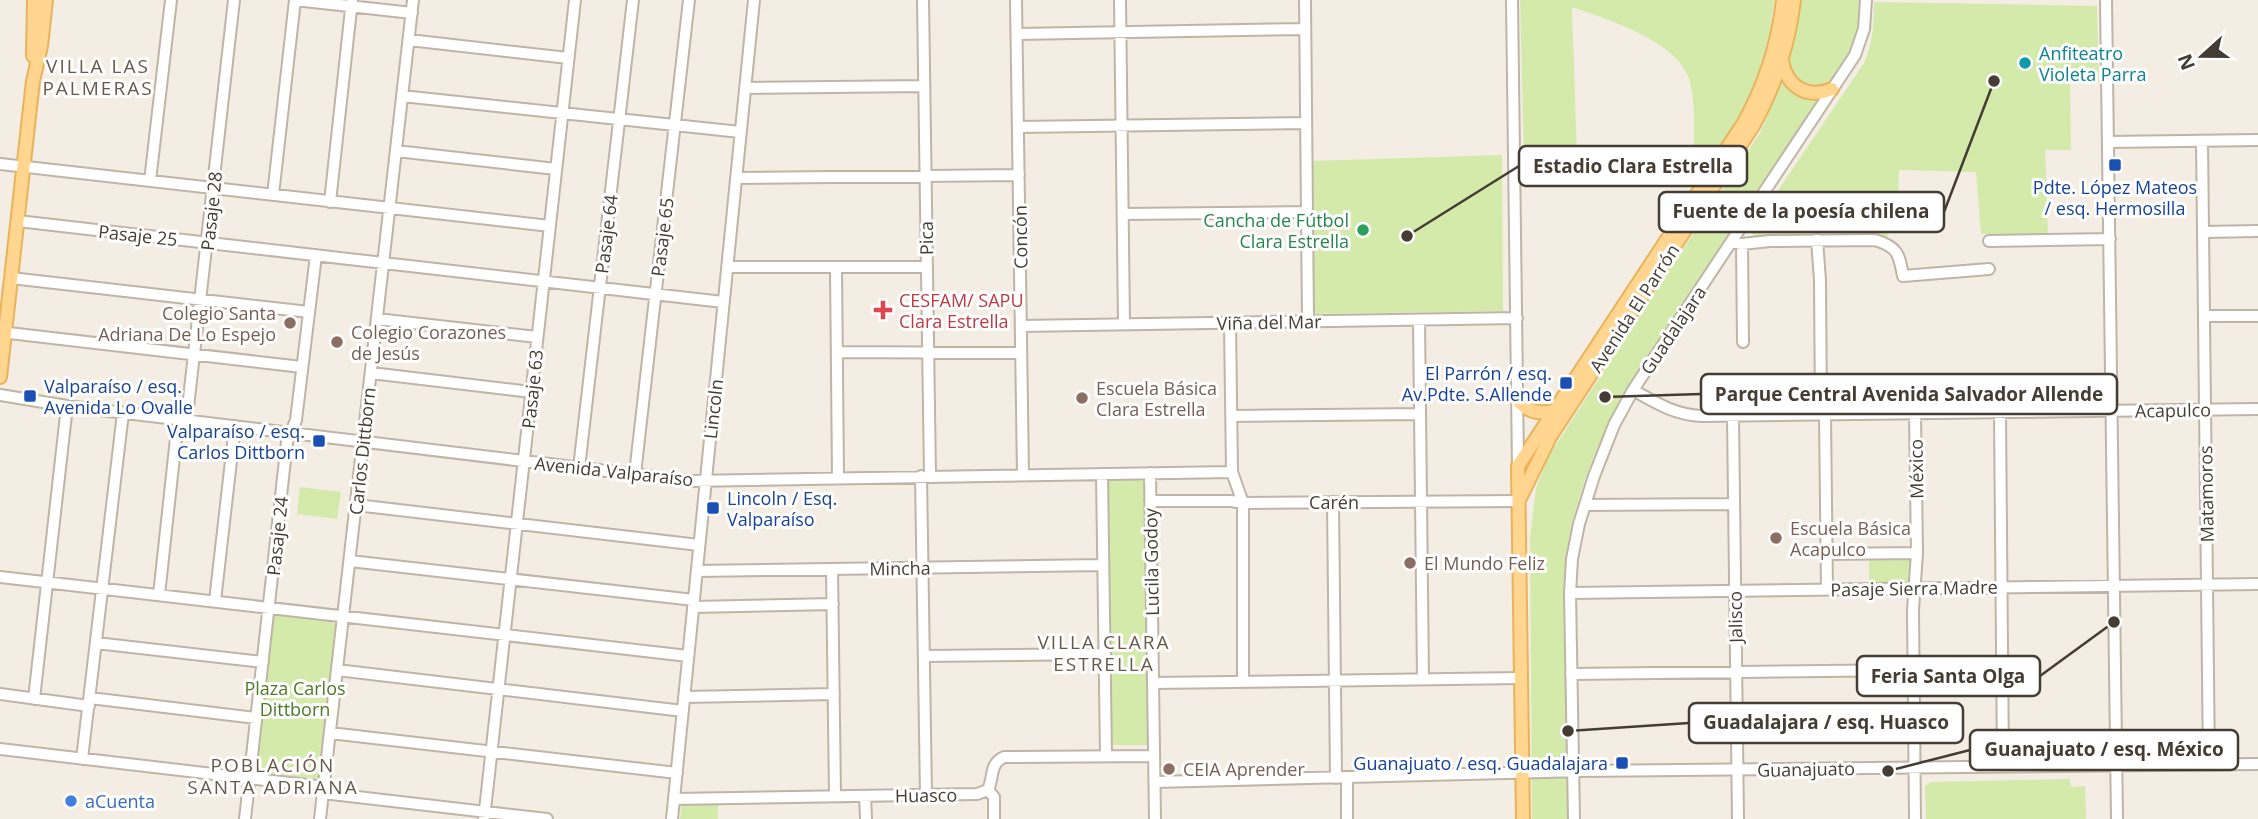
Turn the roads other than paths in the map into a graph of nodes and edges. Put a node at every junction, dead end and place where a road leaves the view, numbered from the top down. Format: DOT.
graph roads {
  1 [pos="34,0"];
  2 [pos="46,0"];
  3 [pos="171,0"];
  4 [pos="234,0"];
  5 [pos="295,0"];
  6 [pos="413,0"];
  7 [pos="575,0"];
  8 [pos="633,0"];
  9 [pos="689,0"];
  10 [pos="754,0"];
  11 [pos="923,0"];
  12 [pos="1016,0"];
  13 [pos="1120,0"];
  14 [pos="1305,0"];
  15 [pos="1512,0"];
  16 [pos="1783,0"];
  17 [pos="1794,0"];
  18 [pos="1866,0"];
  19 [pos="2106,0"];
  20 [pos="351,3"];
  21 [pos="412,13"];
  22 [pos="1305,29"];
  23 [pos="1121,32"];
  24 [pos="1017,34"];
  25 [pos="409,40"];
  26 [pos="568,58"];
  27 [pos="1782,61"];
  28 [pos="33,81"];
  29 [pos="925,86"];
  30 [pos="745,88"];
  31 [pos="1832,89"];
  32 [pos="402,96"];
  33 [pos="562,113"];
  34 [pos="620,119"];
  35 [pos="1306,122"];
  36 [pos="675,125"];
  37 [pos="1122,125"];
  38 [pos="1018,127"];
  39 [pos="740,132"];
  40 [pos="2258,140"];
  41 [pos="2202,141"];
  42 [pos="2108,142"];
  43 [pos="396,151"];
  44 [pos="0,164"];
  45 [pos="24,166"];
  46 [pos="556,169"];
  47 [pos="1019,175"];
  48 [pos="926,176"];
  49 [pos="736,178"];
  50 [pos="150,181"];
  51 [pos="213,188"];
  52 [pos="273,195"];
  53 [pos="330,201"];
  54 [pos="390,208"];
  55 [pos="1307,212"];
  56 [pos="1123,214"];
  57 [pos="18,222"];
  58 [pos="550,226"];
  59 [pos="2258,231"];
  60 [pos="2203,232"];
  61 [pos="2110,239"];
  62 [pos="1817,240"];
  63 [pos="1989,241"];
  64 [pos="207,243"];
  65 [pos="1737,243"];
  66 [pos="316,255"];
  67 [pos="383,263"];
  68 [pos="727,267"];
  69 [pos="836,267"];
  70 [pos="927,267"];
  71 [pos="1989,269"];
  72 [pos="11,278"];
  73 [pos="544,281"];
  74 [pos="600,288"];
  75 [pos="655,294"];
  76 [pos="201,300"];
  77 [pos="723,302"];
  78 [pos="309,312"];
  79 [pos="2204,316"];
  80 [pos="2258,316"];
  81 [pos="377,318"];
  82 [pos="1517,318"];
  83 [pos="1419,320"];
  84 [pos="1308,321"];
  85 [pos="1230,323"];
  86 [pos="1125,324"];
  87 [pos="1021,326"];
  88 [pos="3,333"];
  89 [pos="537,337"];
  90 [pos="1743,341"];
  91 [pos="837,352"];
  92 [pos="928,353"];
  93 [pos="1021,353"];
  94 [pos="194,355"];
  95 [pos="302,368"];
  96 [pos="371,373"];
  97 [pos="0,377"];
  98 [pos="1633,390"];
  99 [pos="531,392"];
  100 [pos="0,395"];
  101 [pos="1517,399"];
  102 [pos="67,407"];
  103 [pos="2258,409"];
  104 [pos="1556,410"];
  105 [pos="2205,410"];
  106 [pos="2112,411"];
  107 [pos="2000,412"];
  108 [pos="123,413"];
  109 [pos="1915,413"];
  110 [pos="1420,414"];
  111 [pos="1823,415"];
  112 [pos="1231,416"];
  113 [pos="1732,416"];
  114 [pos="182,420"];
  115 [pos="235,426"];
  116 [pos="290,433"];
  117 [pos="363,442"];
  118 [pos="524,461"];
  119 [pos="1518,466"];
  120 [pos="579,468"];
  121 [pos="1232,472"];
  122 [pos="1150,473"];
  123 [pos="635,474"];
  124 [pos="1102,474"];
  125 [pos="1023,475"];
  126 [pos="926,476"];
  127 [pos="838,477"];
  128 [pos="705,480"];
  129 [pos="1150,501"];
  130 [pos="1519,501"];
  131 [pos="1333,502"];
  132 [pos="1421,502"];
  133 [pos="1242,503"];
  134 [pos="1734,504"];
  135 [pos="356,505"];
  136 [pos="1584,505"];
  137 [pos="517,524"];
  138 [pos="699,545"];
  139 [pos="1917,553"];
  140 [pos="1827,554"];
  141 [pos="350,561"];
  142 [pos="1103,565"];
  143 [pos="923,568"];
  144 [pos="832,569"];
  145 [pos="697,571"];
  146 [pos="0,577"];
  147 [pos="511,579"];
  148 [pos="47,582"];
  149 [pos="2207,584"];
  150 [pos="2258,584"];
  151 [pos="2114,586"];
  152 [pos="2002,587"];
  153 [pos="1915,588"];
  154 [pos="102,589"];
  155 [pos="1827,590"];
  156 [pos="1735,591"];
  157 [pos="1570,593"];
  158 [pos="159,595"];
  159 [pos="215,601"];
  160 [pos="693,604"];
  161 [pos="833,604"];
  162 [pos="269,607"];
  163 [pos="343,616"];
  164 [pos="505,635"];
  165 [pos="96,643"];
  166 [pos="1105,654"];
  167 [pos="688,656"];
  168 [pos="924,656"];
  169 [pos="263,662"];
  170 [pos="337,670"];
  171 [pos="1914,670"];
  172 [pos="1736,672"];
  173 [pos="1571,674"];
  174 [pos="1521,678"];
  175 [pos="1423,679"];
  176 [pos="1335,681"];
  177 [pos="1243,682"];
  178 [pos="1153,683"];
  179 [pos="498,689"];
  180 [pos="0,694"];
  181 [pos="834,694"];
  182 [pos="684,696"];
  183 [pos="34,699"];
  184 [pos="89,702"];
  185 [pos="683,711"];
  186 [pos="256,718"];
  187 [pos="330,733"];
  188 [pos="0,749"];
  189 [pos="492,752"];
  190 [pos="1106,756"];
  191 [pos="1154,756"];
  192 [pos="82,759"];
  193 [pos="2209,764"];
  194 [pos="2258,764"];
  195 [pos="2116,765"];
  196 [pos="2003,766"];
  197 [pos="1914,767"];
  198 [pos="1737,769"];
  199 [pos="1572,772"];
  200 [pos="1522,773"];
  201 [pos="677,774"];
  202 [pos="250,778"];
  203 [pos="1342,778"];
  204 [pos="1154,782"];
  205 [pos="323,790"];
  206 [pos="988,790"];
  207 [pos="926,795"];
  208 [pos="835,796"];
  209 [pos="865,796"];
  210 [pos="674,799"];
  211 [pos="485,815"];
  212 [pos="245,819"];
  213 [pos="320,819"];
  214 [pos="547,819"];
  215 [pos="672,819"];
  216 [pos="866,819"];
  217 [pos="994,819"];
  218 [pos="1155,819"];
  219 [pos="1347,819"];
  220 [pos="1523,819"];
  221 [pos="1574,819"];
  222 [pos="1738,819"];
  223 [pos="1915,819"];
  224 [pos="2117,819"];
  1 -- 28 [label="main road"];
  2 -- 28 [label="main road"];
  3 -- 50 [label="street"];
  4 -- 51 [label="street, Pasaje 28"];
  5 -- 20 [label="street"];
  5 -- 52 [label="street"];
  6 -- 21 [label="street, Carlos Dittborn"];
  7 -- 26 [label="street, Pasaje 63"];
  8 -- 34 [label="street, Pasaje 64"];
  9 -- 36 [label="street, Pasaje 65"];
  10 -- 30 [label="street, Lincoln"];
  11 -- 29 [label="street, Pica"];
  12 -- 24 [label="street, Concón"];
  13 -- 23 [label="street"];
  14 -- 22 [label="street"];
  15 -- 82 [label="street"];
  16 -- 104 [label="main road, Avenida El Parrón"];
  17 -- 27 [label="main road, Avenida El Parrón"];
  18 -- 31 [label="street, Guadalajara"];
  19 -- 42 [label="street"];
  20 -- 21 [label="street"];
  20 -- 53 [label="street"];
  21 -- 25 [label="street, Carlos Dittborn"];
  22 -- 23 [label="street"];
  22 -- 35 [label="street"];
  23 -- 24 [label="street"];
  23 -- 37 [label="street"];
  24 -- 38 [label="street, Concón"];
  25 -- 26 [label="street"];
  25 -- 32 [label="street, Carlos Dittborn"];
  26 -- 33 [label="street, Pasaje 63"];
  27 -- 31 [label="main road"];
  27 -- 130 [label="main road, Avenida El Parrón"];
  28 -- 45 [label="main road"];
  29 -- 30 [label="street"];
  29 -- 48 [label="street, Pica"];
  30 -- 39 [label="street, Lincoln"];
  31 -- 65 [label="street, Guadalajara"];
  32 -- 33 [label="street"];
  32 -- 43 [label="street, Carlos Dittborn"];
  33 -- 34 [label="street"];
  33 -- 46 [label="street, Pasaje 63"];
  34 -- 36 [label="street"];
  34 -- 74 [label="street, Pasaje 64"];
  35 -- 37 [label="street"];
  35 -- 55 [label="street"];
  36 -- 39 [label="street"];
  36 -- 75 [label="street, Pasaje 65"];
  37 -- 38 [label="street"];
  37 -- 56 [label="street"];
  38 -- 47 [label="street, Concón"];
  39 -- 49 [label="street, Lincoln"];
  40 -- 41 [label="street"];
  41 -- 42 [label="street"];
  41 -- 60 [label="street, Matamoros"];
  42 -- 61 [label="street"];
  43 -- 46 [label="street"];
  43 -- 54 [label="street, Carlos Dittborn"];
  44 -- 45 [label="street"];
  45 -- 50 [label="street"];
  45 -- 57 [label="main road"];
  46 -- 58 [label="street, Pasaje 63"];
  47 -- 48 [label="street"];
  47 -- 87 [label="street, Concón"];
  48 -- 49 [label="street"];
  48 -- 70 [label="street, Pica"];
  49 -- 68 [label="street, Lincoln"];
  50 -- 51 [label="street"];
  51 -- 52 [label="street"];
  51 -- 64 [label="street, Pasaje 28"];
  52 -- 53 [label="street"];
  53 -- 54 [label="street"];
  54 -- 58 [label="street"];
  54 -- 67 [label="street, Carlos Dittborn"];
  55 -- 56 [label="street"];
  55 -- 84 [label="street"];
  56 -- 86 [label="street"];
  57 -- 64 [label="street, Pasaje 25"];
  57 -- 72 [label="main road"];
  58 -- 73 [label="street, Pasaje 63"];
  59 -- 60 [label="street"];
  60 -- 79 [label="street, Matamoros"];
  61 -- 63 [label="street"];
  61 -- 106 [label="street"];
  62 -- 65 [label="street"];
  62 -- 71 [label="street"];
  62 -- 111 [label="street"];
  64 -- 66 [label="street, Pasaje 25"];
  64 -- 76 [label="street, Pasaje 28"];
  65 -- 90 [label="street"];
  65 -- 98 [label="street, Guadalajara"];
  66 -- 67 [label="street, Pasaje 25"];
  66 -- 78 [label="street, Pasaje 24"];
  67 -- 73 [label="street, Pasaje 25"];
  67 -- 81 [label="street, Carlos Dittborn"];
  68 -- 69 [label="street"];
  68 -- 77 [label="street, Lincoln"];
  69 -- 70 [label="street"];
  69 -- 91 [label="street"];
  70 -- 92 [label="street, Pica"];
  72 -- 76 [label="street"];
  72 -- 88 [label="main road"];
  73 -- 74 [label="street, Pasaje 25"];
  73 -- 89 [label="street, Pasaje 63"];
  74 -- 75 [label="street, Pasaje 25"];
  74 -- 120 [label="street, Pasaje 64"];
  75 -- 77 [label="street, Pasaje 25"];
  75 -- 123 [label="street, Pasaje 65"];
  76 -- 78 [label="street"];
  76 -- 94 [label="street, Pasaje 28"];
  77 -- 128 [label="street, Lincoln"];
  78 -- 95 [label="street, Pasaje 24"];
  79 -- 80 [label="street"];
  79 -- 105 [label="street, Matamoros"];
  81 -- 89 [label="street"];
  81 -- 96 [label="street, Carlos Dittborn"];
  82 -- 83 [label="street, Viña del Mar"];
  82 -- 101 [label="street"];
  83 -- 84 [label="street, Viña del Mar"];
  83 -- 110 [label="street"];
  84 -- 85 [label="street, Viña del Mar"];
  85 -- 86 [label="street, Viña del Mar"];
  85 -- 112 [label="street"];
  86 -- 87 [label="street, Viña del Mar"];
  87 -- 93 [label="street, Concón"];
  88 -- 94 [label="street"];
  88 -- 97 [label="main road"];
  89 -- 99 [label="street, Pasaje 63"];
  91 -- 92 [label="street"];
  91 -- 127 [label="street"];
  92 -- 93 [label="street"];
  92 -- 126 [label="street, Pica"];
  93 -- 125 [label="street, Concón"];
  94 -- 95 [label="street"];
  94 -- 114 [label="street, Pasaje 28"];
  95 -- 116 [label="street, Pasaje 24"];
  96 -- 99 [label="street"];
  96 -- 117 [label="street, Carlos Dittborn"];
  98 -- 113 [label="street, Acapulco"];
  98 -- 136 [label="street, Guadalajara"];
  99 -- 118 [label="street, Pasaje 63"];
  100 -- 102 [label="street, Avenida Valparaíso"];
  101 -- 104 [label="main road"];
  101 -- 119 [label="street"];
  102 -- 108 [label="street, Avenida Valparaíso"];
  102 -- 148 [label="street"];
  103 -- 105 [label="street, Acapulco"];
  104 -- 119 [label="main road, Avenida El Parrón"];
  105 -- 106 [label="street, Acapulco"];
  105 -- 149 [label="street, Matamoros"];
  106 -- 107 [label="street, Acapulco"];
  106 -- 151 [label="street"];
  107 -- 109 [label="street, Acapulco"];
  107 -- 152 [label="street"];
  108 -- 114 [label="street, Avenida Valparaíso"];
  108 -- 154 [label="street"];
  109 -- 111 [label="street, Acapulco"];
  109 -- 139 [label="street, México"];
  110 -- 112 [label="street"];
  110 -- 132 [label="street"];
  111 -- 113 [label="street, Acapulco"];
  111 -- 140 [label="street"];
  112 -- 121 [label="street"];
  113 -- 134 [label="street, Jalisco"];
  114 -- 115 [label="street, Avenida Valparaíso"];
  114 -- 158 [label="street, Pasaje 28"];
  115 -- 116 [label="street, Avenida Valparaíso"];
  115 -- 159 [label="street"];
  116 -- 117 [label="street, Avenida Valparaíso"];
  116 -- 162 [label="street, Pasaje 24"];
  117 -- 118 [label="street, Avenida Valparaíso"];
  117 -- 135 [label="street, Carlos Dittborn"];
  118 -- 120 [label="street, Avenida Valparaíso"];
  118 -- 137 [label="street, Pasaje 63"];
  119 -- 130 [label="main road"];
  120 -- 123 [label="street, Avenida Valparaíso"];
  121 -- 122 [label="street, Avenida Valparaíso"];
  121 -- 133 [label="street"];
  122 -- 124 [label="street, Avenida Valparaíso"];
  122 -- 129 [label="street, Lucila Godoy"];
  123 -- 128 [label="street, Avenida Valparaíso"];
  124 -- 125 [label="street, Avenida Valparaíso"];
  124 -- 142 [label="street"];
  125 -- 126 [label="street, Avenida Valparaíso"];
  126 -- 127 [label="street, Avenida Valparaíso"];
  126 -- 143 [label="street, Pica"];
  127 -- 128 [label="street, Avenida Valparaíso"];
  128 -- 138 [label="street, Lincoln"];
  129 -- 133 [label="street, Carén"];
  129 -- 178 [label="street, Lucila Godoy"];
  130 -- 132 [label="street, Carén"];
  130 -- 174 [label="main road"];
  131 -- 132 [label="street, Carén"];
  131 -- 133 [label="street, Carén"];
  131 -- 176 [label="street"];
  132 -- 175 [label="street"];
  133 -- 177 [label="street"];
  134 -- 136 [label="street"];
  134 -- 156 [label="street, Jalisco"];
  135 -- 137 [label="street"];
  135 -- 141 [label="street, Carlos Dittborn"];
  136 -- 157 [label="street, Guadalajara"];
  137 -- 138 [label="street"];
  137 -- 147 [label="street, Pasaje 63"];
  138 -- 145 [label="street, Lincoln"];
  139 -- 140 [label="street"];
  139 -- 153 [label="street, México"];
  140 -- 155 [label="street"];
  141 -- 147 [label="street"];
  141 -- 163 [label="street, Carlos Dittborn"];
  142 -- 143 [label="street, Mincha"];
  142 -- 166 [label="street"];
  143 -- 144 [label="street, Mincha"];
  143 -- 168 [label="street, Pica"];
  144 -- 145 [label="street, Mincha"];
  144 -- 161 [label="street"];
  145 -- 160 [label="street, Lincoln"];
  146 -- 148 [label="street"];
  147 -- 160 [label="street"];
  147 -- 164 [label="street, Pasaje 63"];
  148 -- 154 [label="street"];
  148 -- 183 [label="street"];
  149 -- 150 [label="street, Pasaje Sierra Madre"];
  149 -- 151 [label="street, Pasaje Sierra Madre"];
  149 -- 193 [label="street, Matamoros"];
  151 -- 152 [label="street, Pasaje Sierra Madre"];
  151 -- 195 [label="street"];
  152 -- 153 [label="street, Pasaje Sierra Madre"];
  152 -- 196 [label="street"];
  153 -- 155 [label="street, Pasaje Sierra Madre"];
  153 -- 171 [label="street, México"];
  154 -- 158 [label="street"];
  154 -- 165 [label="street"];
  155 -- 156 [label="street, Pasaje Sierra Madre"];
  156 -- 157 [label="street, Pasaje Sierra Madre"];
  156 -- 172 [label="street, Jalisco"];
  157 -- 173 [label="street, Guadalajara"];
  158 -- 159 [label="street"];
  159 -- 162 [label="street"];
  160 -- 161 [label="street"];
  160 -- 167 [label="street, Lincoln"];
  161 -- 181 [label="street"];
  162 -- 163 [label="street"];
  162 -- 169 [label="street, Pasaje 24"];
  163 -- 164 [label="street"];
  163 -- 170 [label="street, Carlos Dittborn"];
  164 -- 167 [label="street"];
  164 -- 179 [label="street, Pasaje 63"];
  165 -- 169 [label="street"];
  165 -- 184 [label="street"];
  166 -- 168 [label="street"];
  166 -- 190 [label="street"];
  167 -- 182 [label="street, Lincoln"];
  168 -- 207 [label="street, Pica"];
  169 -- 186 [label="street, Pasaje 24"];
  170 -- 179 [label="street"];
  170 -- 187 [label="street, Carlos Dittborn"];
  171 -- 172 [label="street"];
  171 -- 197 [label="street, México"];
  172 -- 173 [label="street"];
  172 -- 198 [label="street, Jalisco"];
  173 -- 199 [label="street, Guadalajara"];
  174 -- 175 [label="street"];
  174 -- 200 [label="main road"];
  175 -- 176 [label="street"];
  176 -- 177 [label="street"];
  176 -- 203 [label="street"];
  177 -- 178 [label="street"];
  178 -- 191 [label="street, Lucila Godoy"];
  179 -- 185 [label="street"];
  179 -- 189 [label="street, Pasaje 63"];
  180 -- 183 [label="street"];
  181 -- 182 [label="street"];
  181 -- 208 [label="street"];
  182 -- 185 [label="street, Lincoln"];
  183 -- 184 [label="street"];
  184 -- 186 [label="street"];
  184 -- 192 [label="street"];
  185 -- 201 [label="street, Lincoln"];
  186 -- 202 [label="street, Pasaje 24"];
  187 -- 189 [label="street"];
  187 -- 205 [label="street, Carlos Dittborn"];
  188 -- 192 [label="street"];
  189 -- 201 [label="street"];
  189 -- 211 [label="street, Pasaje 63"];
  190 -- 191 [label="street"];
  190 -- 206 [label="street"];
  191 -- 204 [label="street, Lucila Godoy"];
  192 -- 202 [label="street"];
  193 -- 194 [label="street, Guanajuato"];
  193 -- 195 [label="street, Guanajuato"];
  195 -- 196 [label="street, Guanajuato"];
  195 -- 224 [label="street"];
  196 -- 197 [label="street, Guanajuato"];
  197 -- 198 [label="street, Guanajuato"];
  197 -- 223 [label="street, México"];
  198 -- 199 [label="street, Guanajuato"];
  198 -- 222 [label="street, Jalisco"];
  199 -- 200 [label="street, Guanajuato"];
  199 -- 221 [label="street, Guadalajara"];
  200 -- 203 [label="street"];
  200 -- 220 [label="main road"];
  201 -- 210 [label="street, Lincoln"];
  202 -- 205 [label="street"];
  202 -- 212 [label="street, Pasaje 24"];
  203 -- 204 [label="street"];
  203 -- 219 [label="street"];
  204 -- 218 [label="street, Lucila Godoy"];
  205 -- 211 [label="street"];
  205 -- 213 [label="street, Carlos Dittborn"];
  206 -- 207 [label="street, Huasco"];
  206 -- 217 [label="street"];
  207 -- 209 [label="street, Huasco"];
  208 -- 209 [label="street, Huasco"];
  208 -- 210 [label="street, Huasco"];
  209 -- 216 [label="street"];
  210 -- 215 [label="street, Lincoln"];
  211 -- 214 [label="street"];
}
